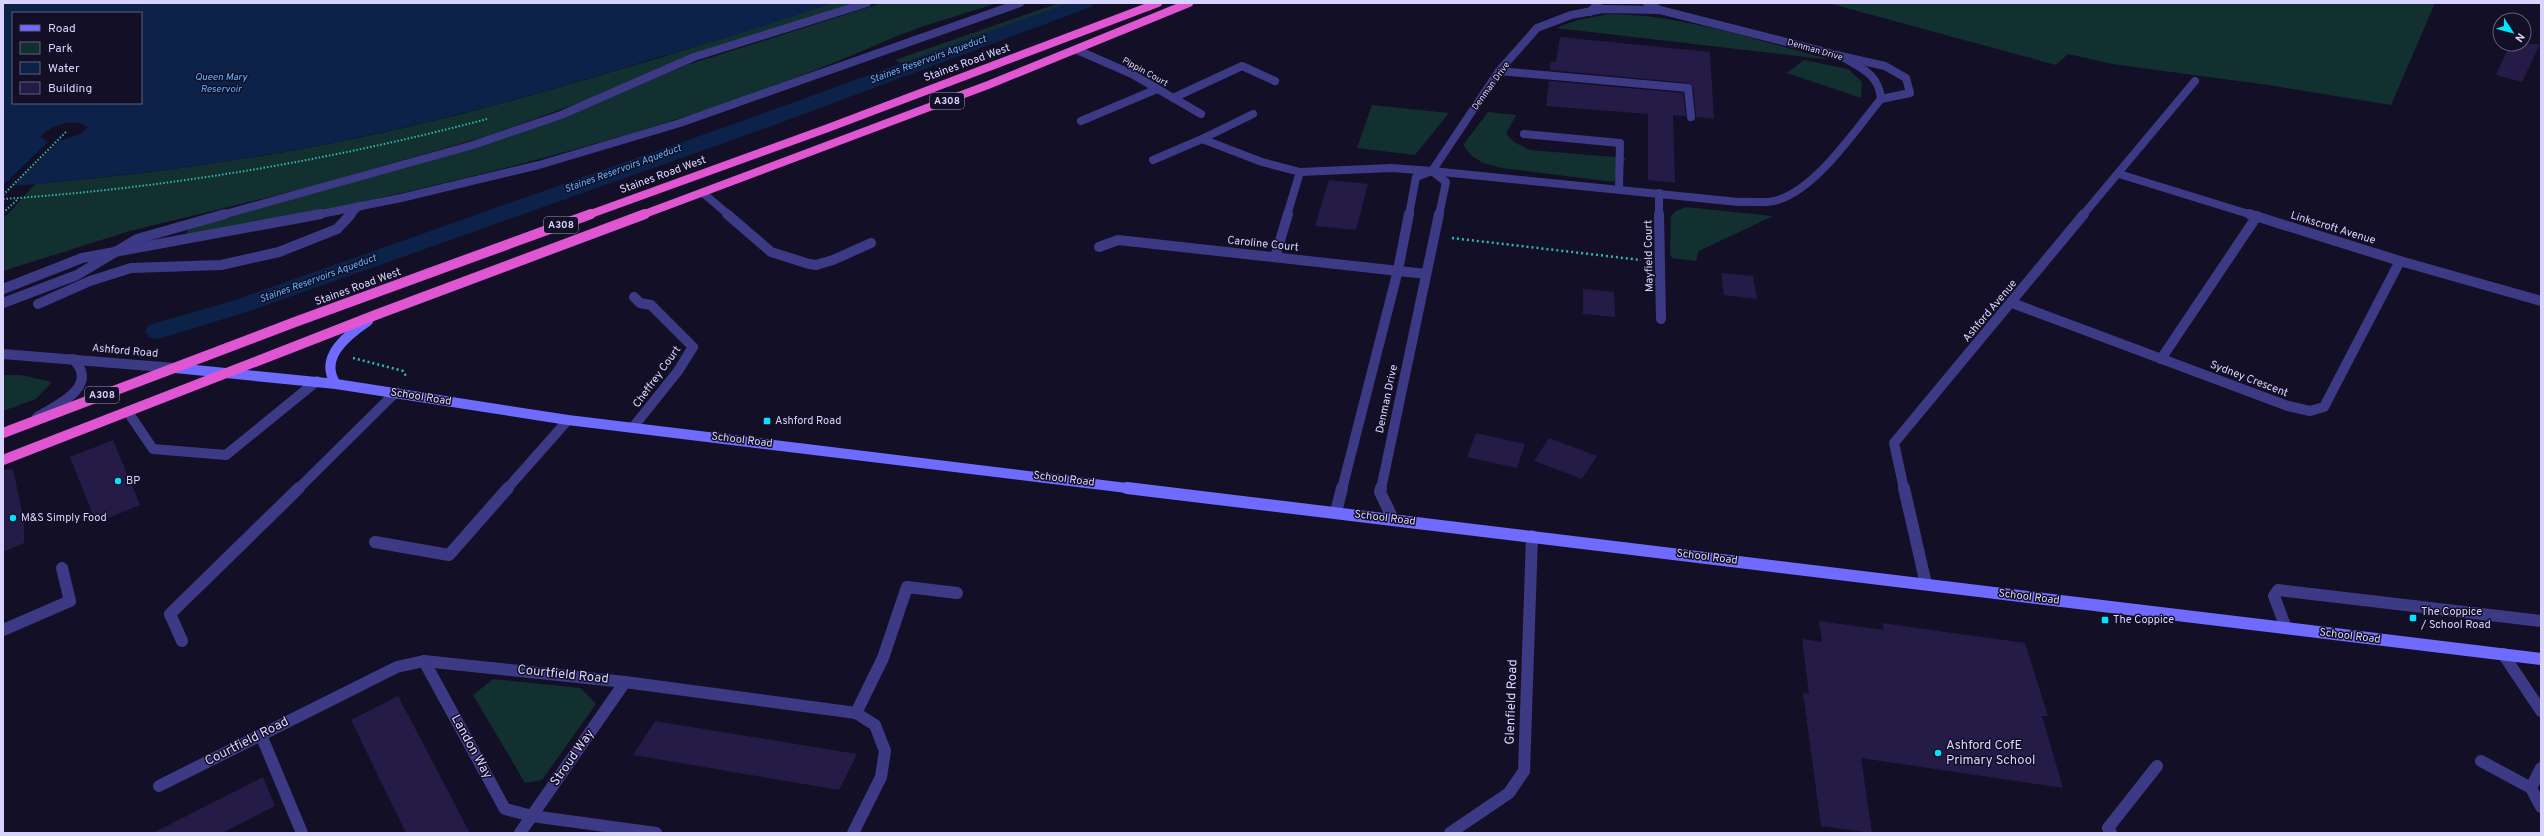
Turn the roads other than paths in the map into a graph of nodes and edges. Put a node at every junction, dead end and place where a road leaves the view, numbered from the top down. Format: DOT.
graph roads {
  1 [pos="867,3"];
  2 [pos="1020,3"];
  3 [pos="1158,3"];
  4 [pos="1189,3"];
  5 [pos="1598,3"];
  6 [pos="1647,3"];
  7 [pos="1660,10"];
  8 [pos="1590,12"];
  9 [pos="1077,50"];
  10 [pos="1841,56"];
  11 [pos="1499,71"];
  12 [pos="1275,81"];
  13 [pos="2196,82"];
  14 [pos="1157,89"];
  15 [pos="1173,98"];
  16 [pos="1880,99"];
  17 [pos="1201,114"];
  18 [pos="1253,114"];
  19 [pos="1691,117"];
  20 [pos="1081,121"];
  21 [pos="1524,134"];
  22 [pos="1202,139"];
  23 [pos="1153,160"];
  24 [pos="1432,171"];
  25 [pos="1300,172"];
  26 [pos="2119,174"];
  27 [pos="1619,188"];
  28 [pos="704,194"];
  29 [pos="1659,194"];
  30 [pos="359,206"];
  31 [pos="2257,216"];
  32 [pos="871,243"];
  33 [pos="1099,248"];
  34 [pos="131,251"];
  35 [pos="109,255"];
  36 [pos="1275,257"];
  37 [pos="2400,261"];
  38 [pos="131,268"];
  39 [pos="1398,270"];
  40 [pos="1426,274"];
  41 [pos="3,289"];
  42 [pos="634,297"];
  43 [pos="2541,301"];
  44 [pos="3,303"];
  45 [pos="2012,303"];
  46 [pos="38,304"];
  47 [pos="379,314"];
  48 [pos="1661,319"];
  49 [pos="3,354"];
  50 [pos="73,359"];
  51 [pos="2161,359"];
  52 [pos="175,368"];
  53 [pos="231,372"];
  54 [pos="316,382"];
  55 [pos="336,384"];
  56 [pos="396,392"];
  57 [pos="128,412"];
  58 [pos="568,420"];
  59 [pos="29,423"];
  60 [pos="634,426"];
  61 [pos="3,433"];
  62 [pos="3,460"];
  63 [pos="1336,512"];
  64 [pos="1393,519"];
  65 [pos="1532,536"];
  66 [pos="375,542"];
  67 [pos="62,568"];
  68 [pos="1926,584"];
  69 [pos="957,593"];
  70 [pos="2541,621"];
  71 [pos="2286,628"];
  72 [pos="3,630"];
  73 [pos="182,641"];
  74 [pos="2504,654"];
  75 [pos="2541,659"];
  76 [pos="424,661"];
  77 [pos="625,682"];
  78 [pos="2541,711"];
  79 [pos="856,714"];
  80 [pos="260,735"];
  81 [pos="2481,761"];
  82 [pos="2157,766"];
  83 [pos="2541,768"];
  84 [pos="159,786"];
  85 [pos="2530,788"];
  86 [pos="2541,807"];
  87 [pos="532,816"];
  88 [pos="302,833"];
  89 [pos="520,833"];
  90 [pos="656,833"];
  91 [pos="853,833"];
  92 [pos="1450,833"];
  93 [pos="2111,833"];
  1 -- 35 [label="street"];
  2 -- 30 [label="street"];
  3 -- 52 [label="highway, Staines Road West / A308"];
  4 -- 9 [label="highway, A308"];
  5 -- 8 [label="street"];
  6 -- 7 [label="street"];
  7 -- 8 [label="street, Denman Drive"];
  7 -- 10 [label="street, Denman Drive"];
  8 -- 11 [label="street, Denman Drive"];
  9 -- 14 [label="street, Pippin Court"];
  9 -- 28 [label="highway, A308"];
  10 -- 16 [label="street, Denman Drive"];
  10 -- 16 [label="street"];
  11 -- 19 [label="street"];
  11 -- 24 [label="street, Denman Drive"];
  12 -- 15 [label="street"];
  13 -- 26 [label="street, Ashford Avenue"];
  14 -- 15 [label="street, Pippin Court"];
  14 -- 20 [label="street"];
  15 -- 17 [label="street, Pippin Court"];
  16 -- 29 [label="street"];
  18 -- 22 [label="street"];
  21 -- 27 [label="street"];
  22 -- 23 [label="street"];
  22 -- 25 [label="street"];
  24 -- 25 [label="street"];
  24 -- 27 [label="street"];
  24 -- 39 [label="street, Denman Drive"];
  24 -- 40 [label="street, Denman Drive"];
  25 -- 36 [label="street"];
  26 -- 31 [label="street, Linkscroft Avenue"];
  26 -- 45 [label="street, Ashford Avenue"];
  27 -- 29 [label="street"];
  28 -- 32 [label="street"];
  28 -- 47 [label="highway, A308"];
  29 -- 48 [label="street, Mayfield Court"];
  30 -- 34 [label="street"];
  30 -- 38 [label="street"];
  31 -- 37 [label="street, Linkscroft Avenue"];
  31 -- 51 [label="street"];
  33 -- 36 [label="street, Caroline Court"];
  34 -- 35 [label="street"];
  34 -- 38 [label="street"];
  35 -- 41 [label="street"];
  35 -- 44 [label="street"];
  36 -- 39 [label="street, Caroline Court"];
  37 -- 43 [label="street, Linkscroft Avenue"];
  37 -- 51 [label="street, Sydney Crescent"];
  38 -- 46 [label="street"];
  39 -- 40 [label="street, Caroline Court"];
  39 -- 63 [label="street, Denman Drive"];
  40 -- 64 [label="street, Denman Drive"];
  42 -- 60 [label="street, Cheffrey Court"];
  45 -- 51 [label="street, Sydney Crescent"];
  45 -- 68 [label="street, Ashford Avenue"];
  47 -- 53 [label="highway, A308"];
  47 -- 55 [label="main road"];
  49 -- 50 [label="street, Ashford Road"];
  50 -- 52 [label="street, Ashford Road"];
  50 -- 59 [label="street, Ashford Road"];
  52 -- 53 [label="main road, School Road"];
  52 -- 59 [label="highway, A308"];
  53 -- 54 [label="main road, School Road"];
  53 -- 57 [label="highway, A308"];
  54 -- 55 [label="main road, School Road"];
  54 -- 57 [label="street"];
  55 -- 56 [label="main road, School Road"];
  56 -- 58 [label="main road, School Road"];
  56 -- 73 [label="street"];
  57 -- 62 [label="highway, A308"];
  58 -- 60 [label="main road, School Road"];
  58 -- 66 [label="street"];
  59 -- 61 [label="highway, A308"];
  60 -- 63 [label="main road, School Road"];
  63 -- 64 [label="main road, School Road"];
  64 -- 65 [label="main road, School Road"];
  65 -- 68 [label="main road, School Road"];
  65 -- 92 [label="street, Glenfield Road"];
  67 -- 72 [label="street"];
  68 -- 71 [label="main road, School Road"];
  69 -- 79 [label="street"];
  70 -- 71 [label="street"];
  71 -- 74 [label="main road, School Road"];
  74 -- 75 [label="main road, School Road"];
  74 -- 78 [label="street"];
  76 -- 77 [label="street, Courtfield Road"];
  76 -- 80 [label="street, Courtfield Road"];
  76 -- 87 [label="street, Landon Way"];
  77 -- 79 [label="street, Courtfield Road"];
  77 -- 87 [label="street, Stroud Way"];
  79 -- 91 [label="street, Courtfield Road"];
  80 -- 84 [label="street, Courtfield Road"];
  80 -- 88 [label="street"];
  81 -- 85 [label="street"];
  82 -- 93 [label="street"];
  83 -- 85 [label="street"];
  85 -- 86 [label="street"];
  87 -- 89 [label="street, Stroud Way"];
  87 -- 90 [label="street, Landon Way"];
}
